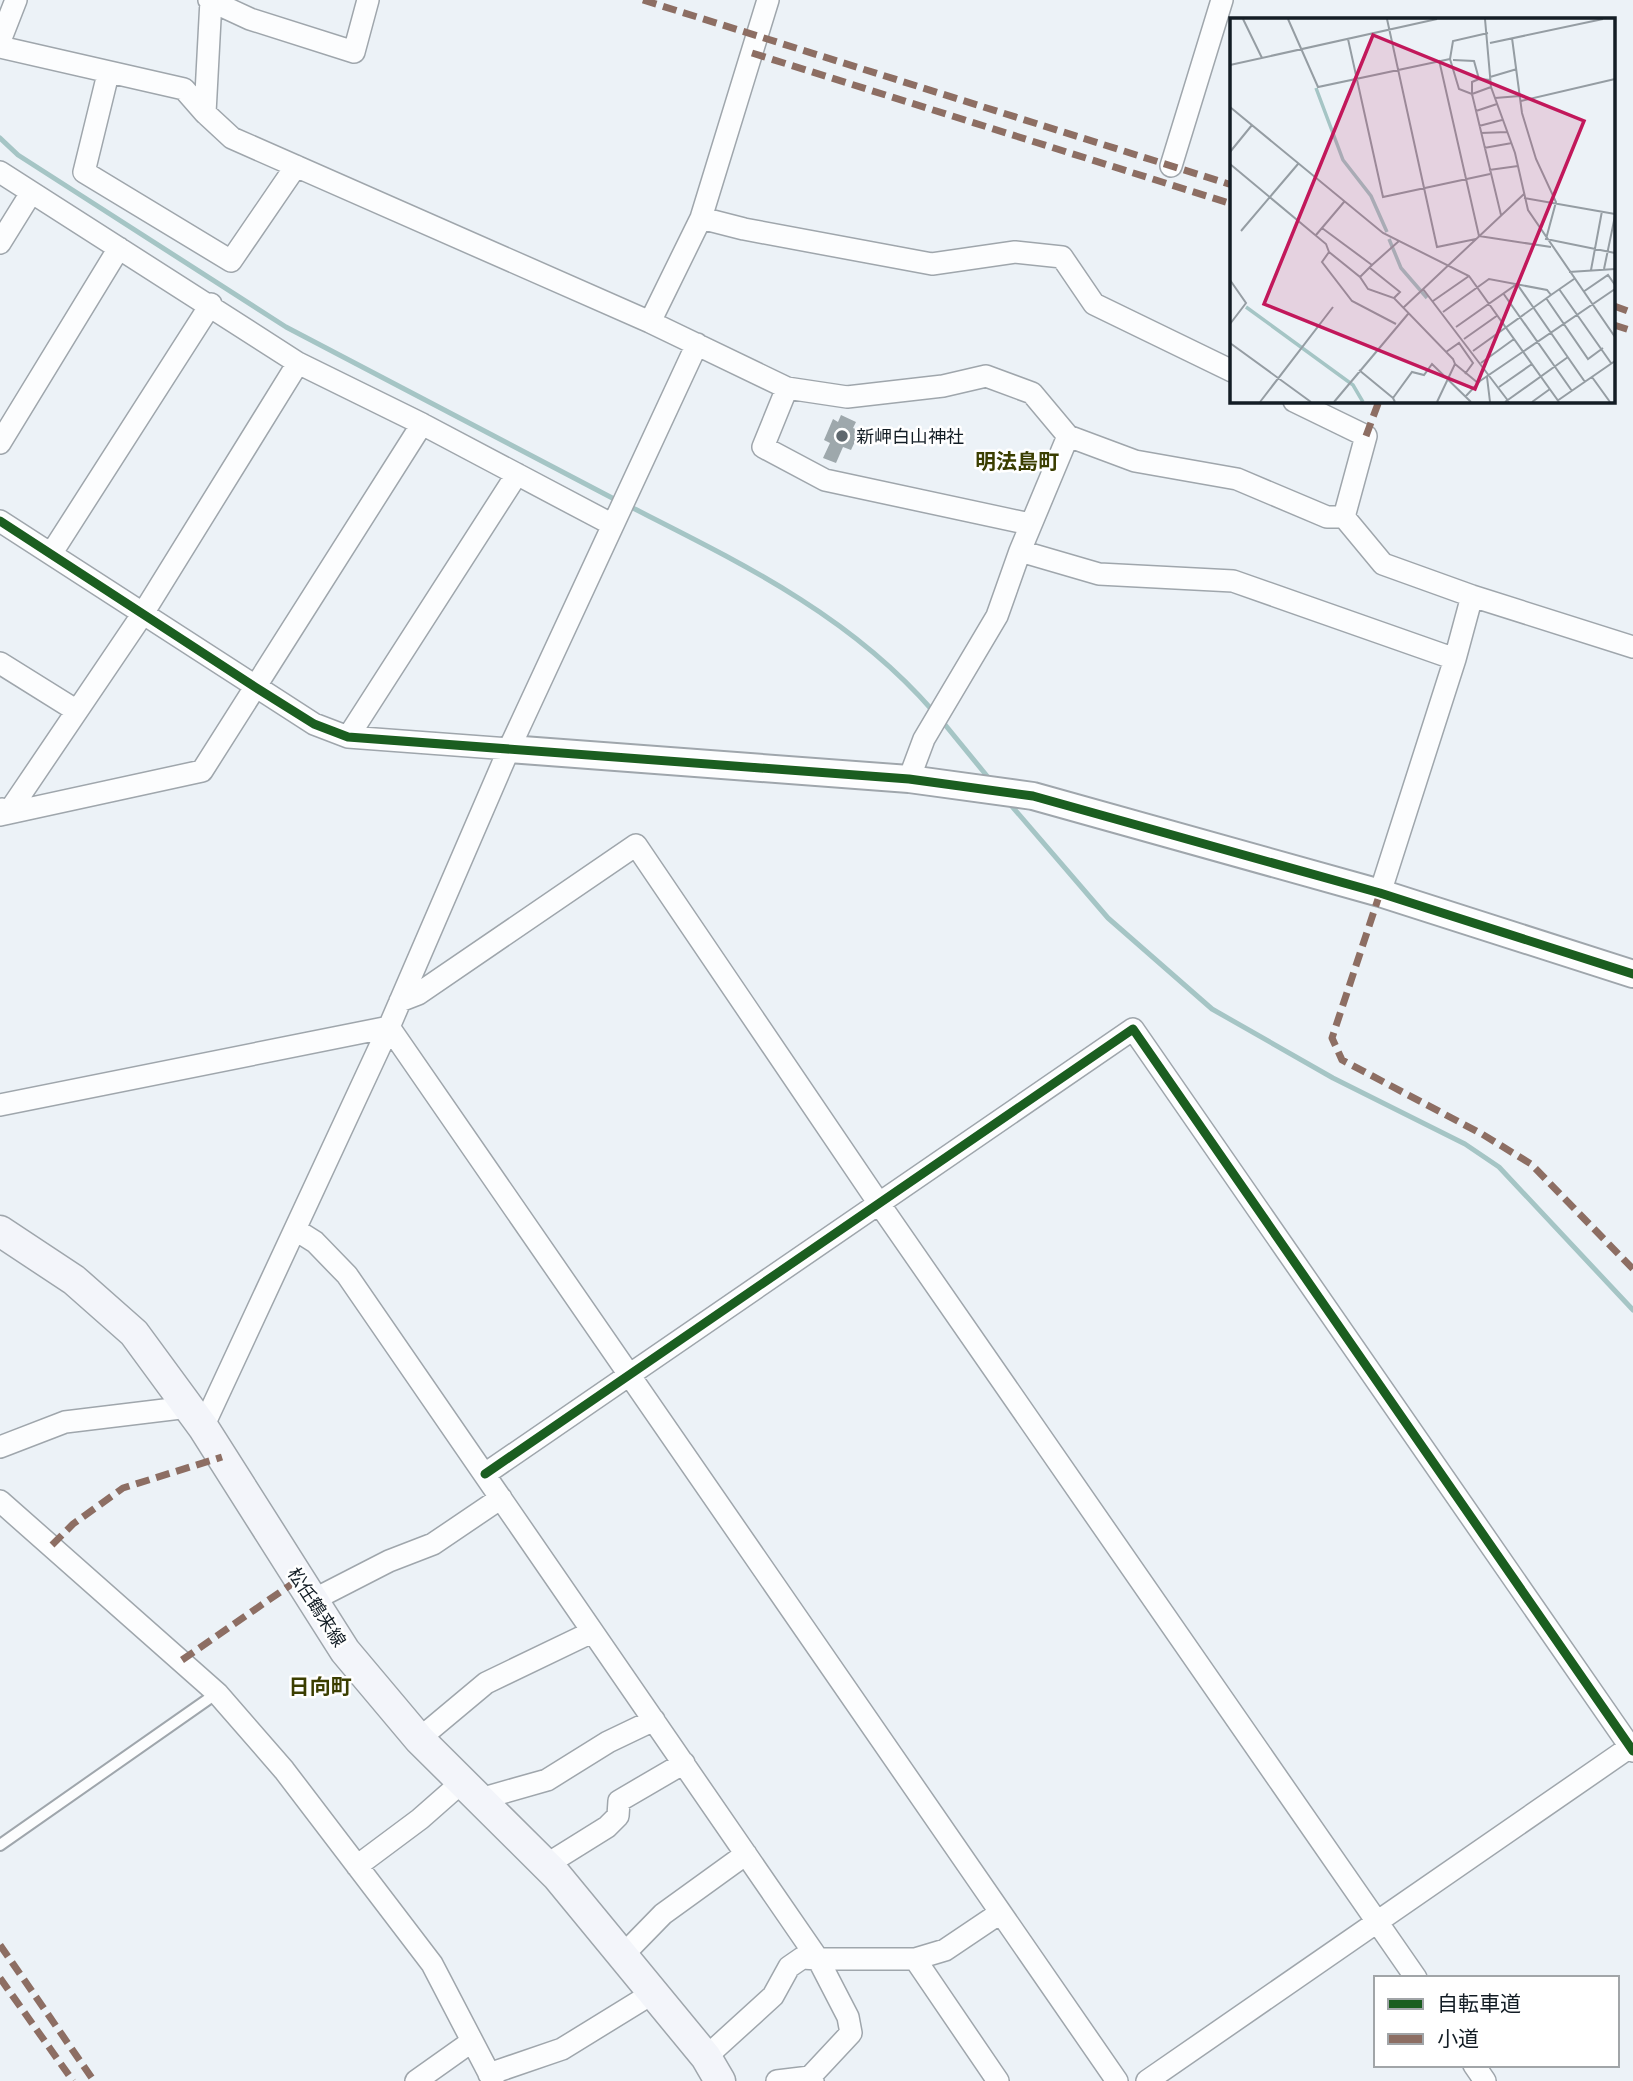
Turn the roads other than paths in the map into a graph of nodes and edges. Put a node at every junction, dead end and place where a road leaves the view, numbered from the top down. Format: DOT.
graph roads {
  1 [pos="16,0"];
  2 [pos="210,0"];
  3 [pos="368,0"];
  4 [pos="768,0"];
  5 [pos="1222,0"];
  6 [pos="0,41"];
  7 [pos="0,47"];
  8 [pos="108,74"];
  9 [pos="205,113"];
  10 [pos="296,166"];
  11 [pos="1171,166"];
  12 [pos="0,172"];
  13 [pos="31,193"];
  14 [pos="701,218"];
  15 [pos="0,243"];
  16 [pos="119,248"];
  17 [pos="211,304"];
  18 [pos="650,322"];
  19 [pos="697,344"];
  20 [pos="298,363"];
  21 [pos="1230,370"];
  22 [pos="787,388"];
  23 [pos="1296,402"];
  24 [pos="422,424"];
  25 [pos="1068,436"];
  26 [pos="0,443"];
  27 [pos="517,474"];
  28 [pos="1343,517"];
  29 [pos="616,519"];
  30 [pos="0,521"];
  31 [pos="1030,524"];
  32 [pos="1020,551"];
  33 [pos="51,554"];
  34 [pos="1472,596"];
  35 [pos="142,615"];
  36 [pos="1633,647"];
  37 [pos="1455,659"];
  38 [pos="0,663"];
  39 [pos="255,687"];
  40 [pos="76,711"];
  41 [pos="348,737"];
  42 [pos="509,749"];
  43 [pos="909,779"];
  44 [pos="3,812"];
  45 [pos="1380,893"];
  46 [pos="1633,974"];
  47 [pos="400,1002"];
  48 [pos="389,1027"];
  49 [pos="0,1105"];
  50 [pos="878,1202"];
  51 [pos="296,1230"];
  52 [pos="0,1231"];
  53 [pos="629,1374"];
  54 [pos="196,1417"];
  55 [pos="0,1447"];
  56 [pos="485,1474"];
  57 [pos="501,1498"];
  58 [pos="0,1501"];
  59 [pos="313,1600"];
  60 [pos="592,1632"];
  61 [pos="217,1693"];
  62 [pos="654,1720"];
  63 [pos="419,1739"];
  64 [pos="1632,1748"];
  65 [pos="684,1763"];
  66 [pos="471,1791"];
  67 [pos="0,1845"];
  68 [pos="746,1854"];
  69 [pos="546,1865"];
  70 [pos="357,1866"];
  71 [pos="1000,1913"];
  72 [pos="1378,1922"];
  73 [pos="622,1956"];
  74 [pos="818,1959"];
  75 [pos="915,1959"];
  76 [pos="1415,1976"];
  77 [pos="653,1993"];
  78 [pos="471,2042"];
  79 [pos="713,2069"];
  80 [pos="491,2078"];
  81 [pos="811,2079"];
  82 [pos="416,2081"];
  83 [pos="777,2081"];
  84 [pos="998,2081"];
  85 [pos="1117,2081"];
  86 [pos="1147,2081"];
  1 -- 6 [label="street"];
  2 -- 3 [label="street"];
  2 -- 9 [label="street"];
  4 -- 14 [label="street"];
  5 -- 11 [label="street"];
  7 -- 8 [label="street"];
  8 -- 9 [label="street"];
  8 -- 10 [label="street"];
  9 -- 10 [label="street"];
  10 -- 18 [label="street"];
  12 -- 13 [label="street"];
  13 -- 15 [label="street"];
  13 -- 16 [label="street"];
  14 -- 18 [label="street"];
  14 -- 21 [label="street"];
  16 -- 17 [label="street"];
  16 -- 26 [label="street"];
  17 -- 20 [label="street"];
  17 -- 33 [label="street"];
  18 -- 19 [label="street"];
  19 -- 22 [label="street"];
  19 -- 29 [label="street"];
  20 -- 24 [label="street"];
  20 -- 35 [label="street"];
  22 -- 25 [label="street"];
  22 -- 31 [label="street"];
  23 -- 28 [label="street"];
  24 -- 27 [label="street"];
  24 -- 39 [label="street"];
  25 -- 28 [label="street"];
  25 -- 31 [label="street"];
  27 -- 29 [label="street"];
  27 -- 41 [label="street"];
  28 -- 34 [label="street"];
  29 -- 42 [label="street"];
  30 -- 33 [label="street"];
  31 -- 32 [label="street"];
  32 -- 37 [label="street"];
  32 -- 43 [label="street"];
  33 -- 35 [label="street"];
  34 -- 36 [label="street"];
  34 -- 37 [label="street"];
  35 -- 39 [label="street"];
  35 -- 40 [label="street"];
  37 -- 45 [label="street"];
  38 -- 40 [label="street"];
  39 -- 41 [label="street"];
  39 -- 44 [label="street"];
  40 -- 44 [label="street"];
  41 -- 42 [label="street"];
  42 -- 43 [label="street"];
  42 -- 47 [label="street"];
  43 -- 45 [label="street"];
  45 -- 46 [label="street"];
  47 -- 48 [label="street"];
  47 -- 50 [label="street"];
  48 -- 49 [label="street"];
  48 -- 51 [label="street"];
  48 -- 53 [label="street"];
  50 -- 53 [label="street"];
  50 -- 64 [label="street"];
  50 -- 72 [label="street"];
  51 -- 54 [label="street"];
  51 -- 56 [label="street"];
  52 -- 54 [label="main road, 松任鶴来線"];
  53 -- 56 [label="street"];
  53 -- 71 [label="street"];
  54 -- 55 [label="street"];
  54 -- 59 [label="main road, 松任鶴来線"];
  56 -- 57 [label="street"];
  57 -- 59 [label="street"];
  57 -- 60 [label="street"];
  58 -- 61 [label="street"];
  59 -- 63 [label="main road, 松任鶴来線"];
  60 -- 62 [label="street"];
  60 -- 63 [label="street"];
  61 -- 67 [label="lane"];
  61 -- 70 [label="street"];
  62 -- 65 [label="street"];
  62 -- 66 [label="street"];
  63 -- 66 [label="main road, 松任鶴来線"];
  64 -- 72 [label="street"];
  65 -- 68 [label="street"];
  65 -- 69 [label="street"];
  66 -- 69 [label="main road, 松任鶴来線"];
  66 -- 70 [label="street"];
  68 -- 73 [label="street"];
  68 -- 74 [label="street"];
  69 -- 73 [label="main road, 松任鶴来線"];
  70 -- 78 [label="street"];
  71 -- 75 [label="street"];
  71 -- 85 [label="street"];
  72 -- 76 [label="street"];
  72 -- 86 [label="street"];
  73 -- 77 [label="main road, 松任鶴来線"];
  74 -- 75 [label="street"];
  74 -- 79 [label="street"];
  74 -- 81 [label="street"];
  75 -- 84 [label="street"];
  77 -- 79 [label="main road, 松任鶴来線"];
  77 -- 80 [label="street"];
  78 -- 80 [label="street"];
  78 -- 82 [label="street"];
  81 -- 83 [label="street"];
}
